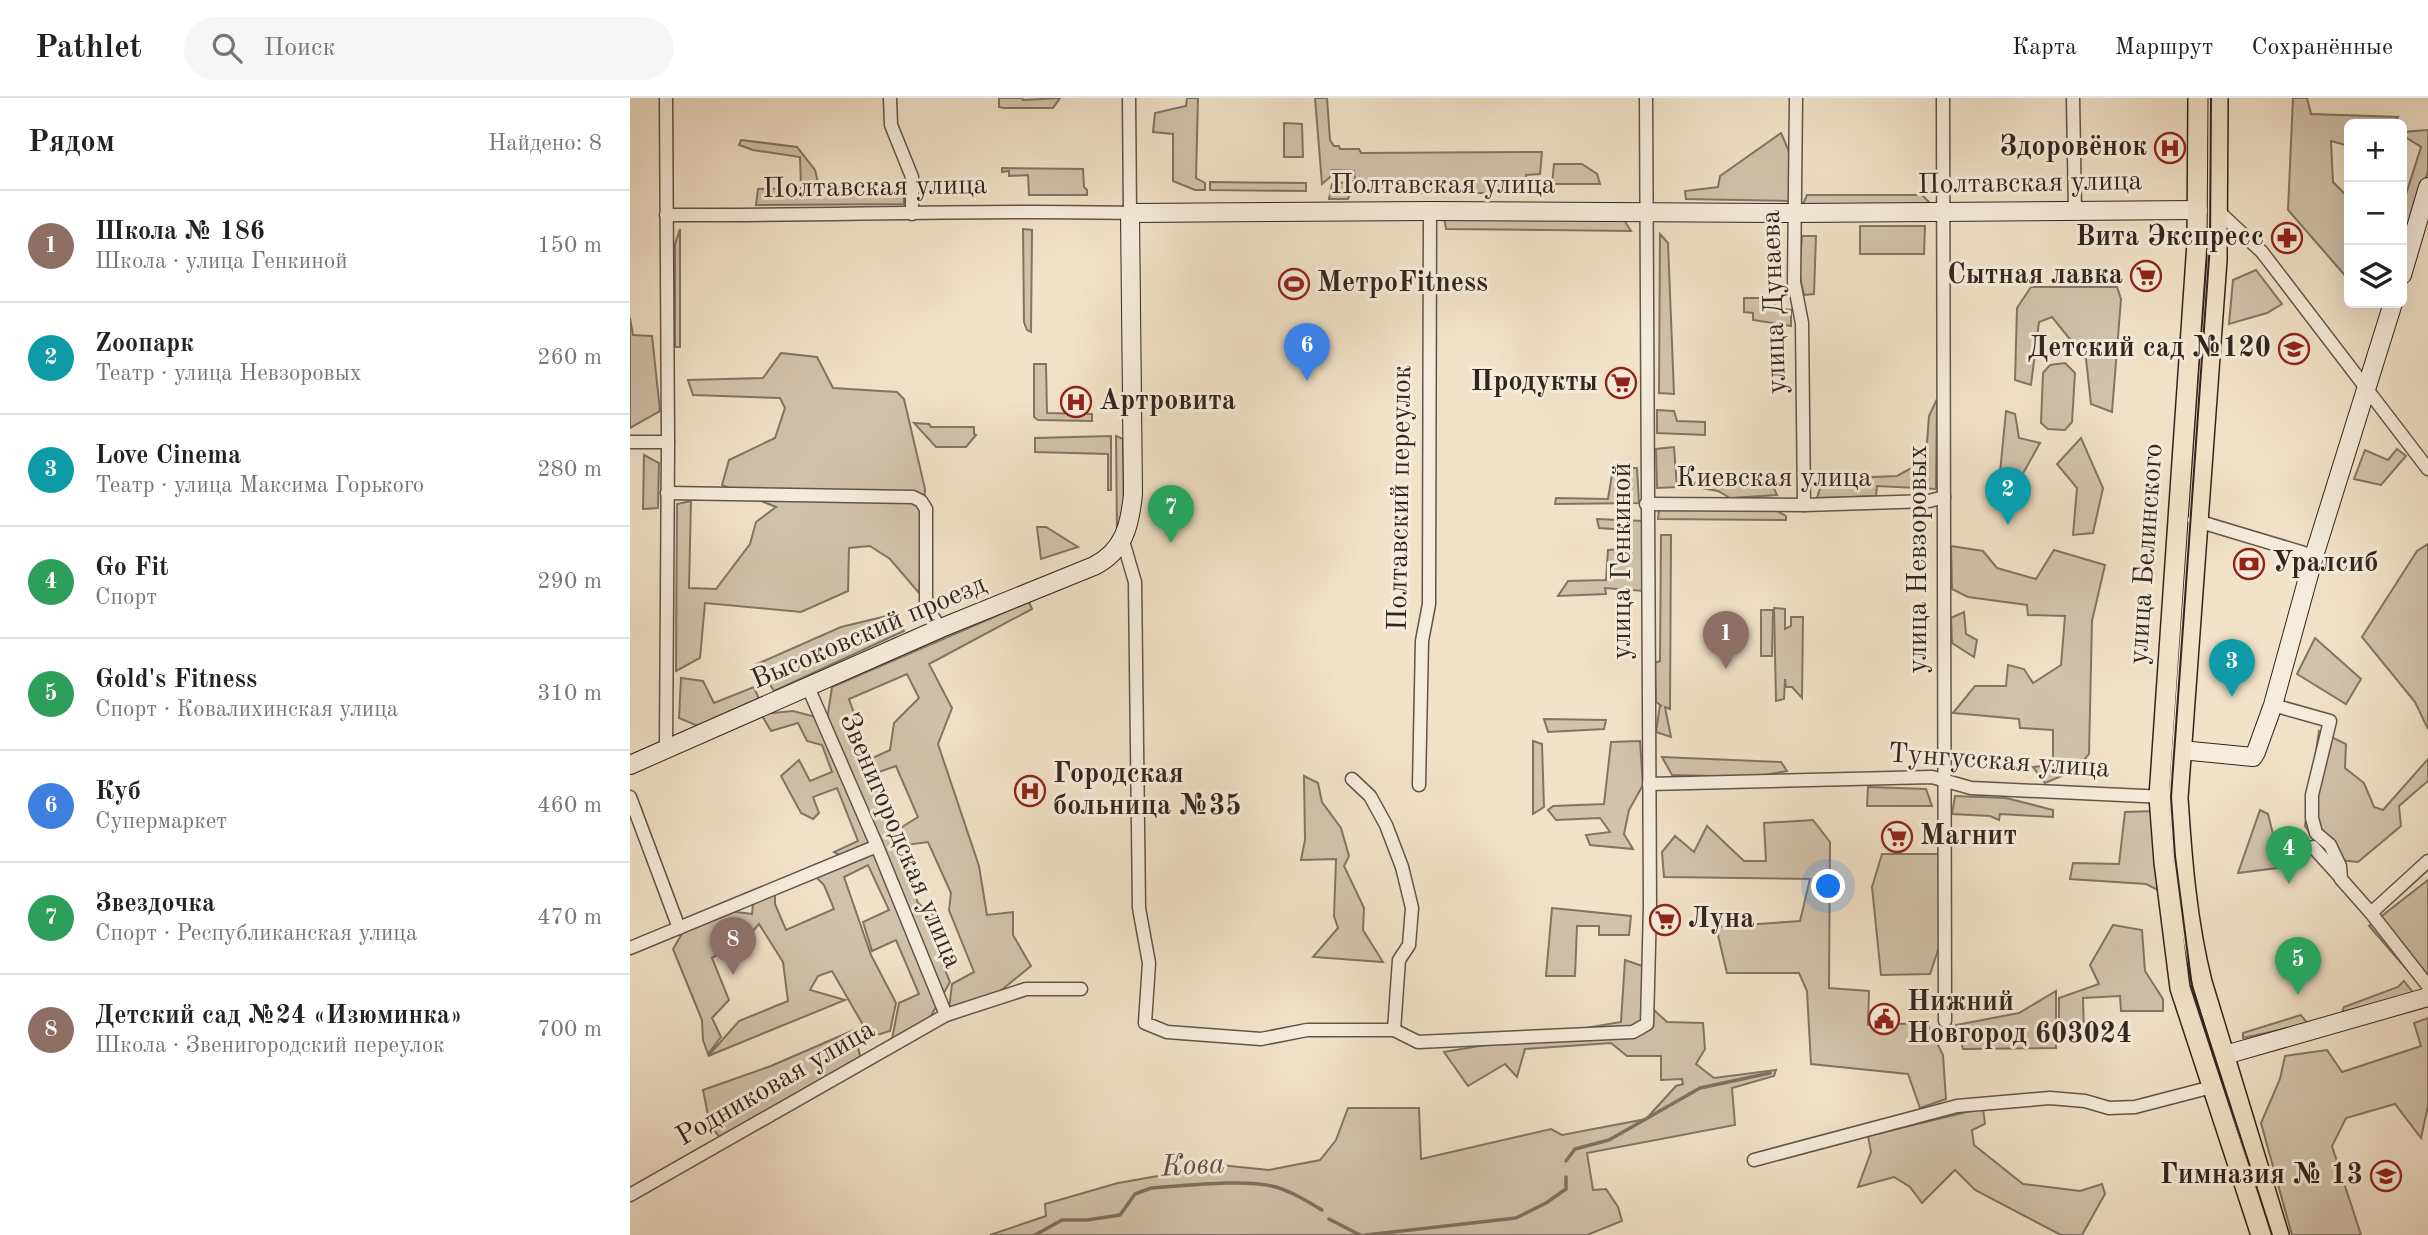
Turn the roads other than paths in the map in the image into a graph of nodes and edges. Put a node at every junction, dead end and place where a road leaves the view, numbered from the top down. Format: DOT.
graph roads {
  1 [pos="666,98"];
  2 [pos="890,98"];
  3 [pos="1129,98"];
  4 [pos="1646,98"];
  5 [pos="1796,98"];
  6 [pos="1943,98"];
  7 [pos="2073,98"];
  8 [pos="2198,98"];
  9 [pos="2218,98"];
  10 [pos="2428,187"];
  11 [pos="2075,210"];
  12 [pos="2198,210"];
  13 [pos="2219,210"];
  14 [pos="1430,211"];
  15 [pos="1944,211"];
  16 [pos="1646,212"];
  17 [pos="1130,213"];
  18 [pos="1796,213"];
  19 [pos="912,214"];
  20 [pos="666,215"];
  21 [pos="2407,258"];
  22 [pos="2392,308"];
  23 [pos="2368,388"];
  24 [pos="630,442"];
  25 [pos="668,442"];
  26 [pos="2428,469"];
  27 [pos="667,493"];
  28 [pos="1944,497"];
  29 [pos="1646,504"];
  30 [pos="1804,505"];
  31 [pos="2177,515"];
  32 [pos="2197,521"];
  33 [pos="1123,541"];
  34 [pos="2314,556"];
  35 [pos="941,628"];
  36 [pos="808,687"];
  37 [pos="2273,705"];
  38 [pos="666,748"];
  39 [pos="2181,750"];
  40 [pos="630,765"];
  41 [pos="1352,779"];
  42 [pos="1944,780"];
  43 [pos="1419,785"];
  44 [pos="1649,785"];
  45 [pos="630,797"];
  46 [pos="2168,797"];
  47 [pos="877,846"];
  48 [pos="2313,847"];
  49 [pos="2428,861"];
  50 [pos="2341,879"];
  51 [pos="2371,913"];
  52 [pos="679,928"];
  53 [pos="630,948"];
  54 [pos="2428,986"];
  55 [pos="1081,989"];
  56 [pos="2428,997"];
  57 [pos="946,1015"];
  58 [pos="1945,1021"];
  59 [pos="1394,1030"];
  60 [pos="2225,1055"];
  61 [pos="2203,1061"];
  62 [pos="2212,1087"];
  63 [pos="1754,1160"];
  64 [pos="630,1195"];
  65 [pos="2261,1235"];
  66 [pos="2279,1235"];
  1 -- 20 [label="street"];
  2 -- 19 [label="street"];
  3 -- 17 [label="street"];
  4 -- 16 [label="street, улица Генкиной"];
  5 -- 18 [label="street, улица Дунаева"];
  6 -- 15 [label="street, улица Невзоровых"];
  7 -- 11 [label="street"];
  8 -- 12 [label="main road, улица Белинского"];
  9 -- 13 [label="main road, улица Белинского"];
  10 -- 21 [label="street"];
  11 -- 12 [label="street, Полтавская улица"];
  11 -- 15 [label="street, Полтавская улица"];
  12 -- 13 [label="street, Полтавская улица"];
  12 -- 31 [label="main road, улица Белинского"];
  13 -- 23 [label="street"];
  13 -- 32 [label="main road, улица Белинского"];
  14 -- 16 [label="street, Полтавская улица"];
  14 -- 17 [label="street, Полтавская улица"];
  14 -- 43 [label="street, Полтавский переулок"];
  15 -- 18 [label="street, Полтавская улица"];
  15 -- 28 [label="street, улица Невзоровых"];
  16 -- 18 [label="street, Полтавская улица"];
  16 -- 29 [label="street, улица Генкиной"];
  17 -- 19 [label="street, Полтавская улица"];
  17 -- 33 [label="street"];
  18 -- 30 [label="street, улица Дунаева"];
  19 -- 20 [label="street, Полтавская улица"];
  20 -- 25 [label="street"];
  22 -- 23 [label="street"];
  23 -- 26 [label="street"];
  23 -- 34 [label="street"];
  24 -- 25 [label="street"];
  25 -- 27 [label="street"];
  27 -- 35 [label="street"];
  27 -- 38 [label="street"];
  28 -- 30 [label="street, Киевская улица"];
  28 -- 42 [label="street, улица Невзоровых"];
  29 -- 30 [label="street, Киевская улица"];
  29 -- 44 [label="street, улица Генкиной"];
  31 -- 32 [label="street"];
  31 -- 46 [label="main road, улица Белинского"];
  32 -- 34 [label="street"];
  32 -- 39 [label="main road, улица Белинского"];
  33 -- 35 [label="street, Высоковский проезд"];
  33 -- 59 [label="street"];
  34 -- 37 [label="street"];
  35 -- 36 [label="street, Высоковский проезд"];
  36 -- 38 [label="street, Высоковский проезд"];
  36 -- 47 [label="street, Звенигородская улица"];
  37 -- 39 [label="street"];
  37 -- 50 [label="street"];
  38 -- 40 [label="street, Высоковский проезд"];
  39 -- 46 [label="main road, улица Белинского"];
  41 -- 59 [label="street"];
  42 -- 44 [label="street, Тунгусская улица"];
  42 -- 46 [label="street, Тунгусская улица"];
  42 -- 58 [label="street, улица Невзоровых"];
  44 -- 59 [label="street, улица Генкиной"];
  45 -- 52 [label="street"];
  46 -- 60 [label="main road, улица Белинского"];
  46 -- 61 [label="main road, улица Белинского"];
  47 -- 52 [label="street"];
  47 -- 57 [label="street, Звенигородская улица"];
  48 -- 50 [label="street"];
  49 -- 51 [label="street"];
  50 -- 51 [label="street"];
  51 -- 54 [label="street"];
  52 -- 53 [label="street"];
  55 -- 57 [label="street, Родниковая улица"];
  56 -- 60 [label="street"];
  57 -- 64 [label="street, Родниковая улица"];
  60 -- 61 [label="street"];
  60 -- 66 [label="main road, улица Белинского"];
  61 -- 62 [label="main road, улица Белинского"];
  62 -- 63 [label="street"];
  62 -- 65 [label="main road, улица Белинского"];
}
